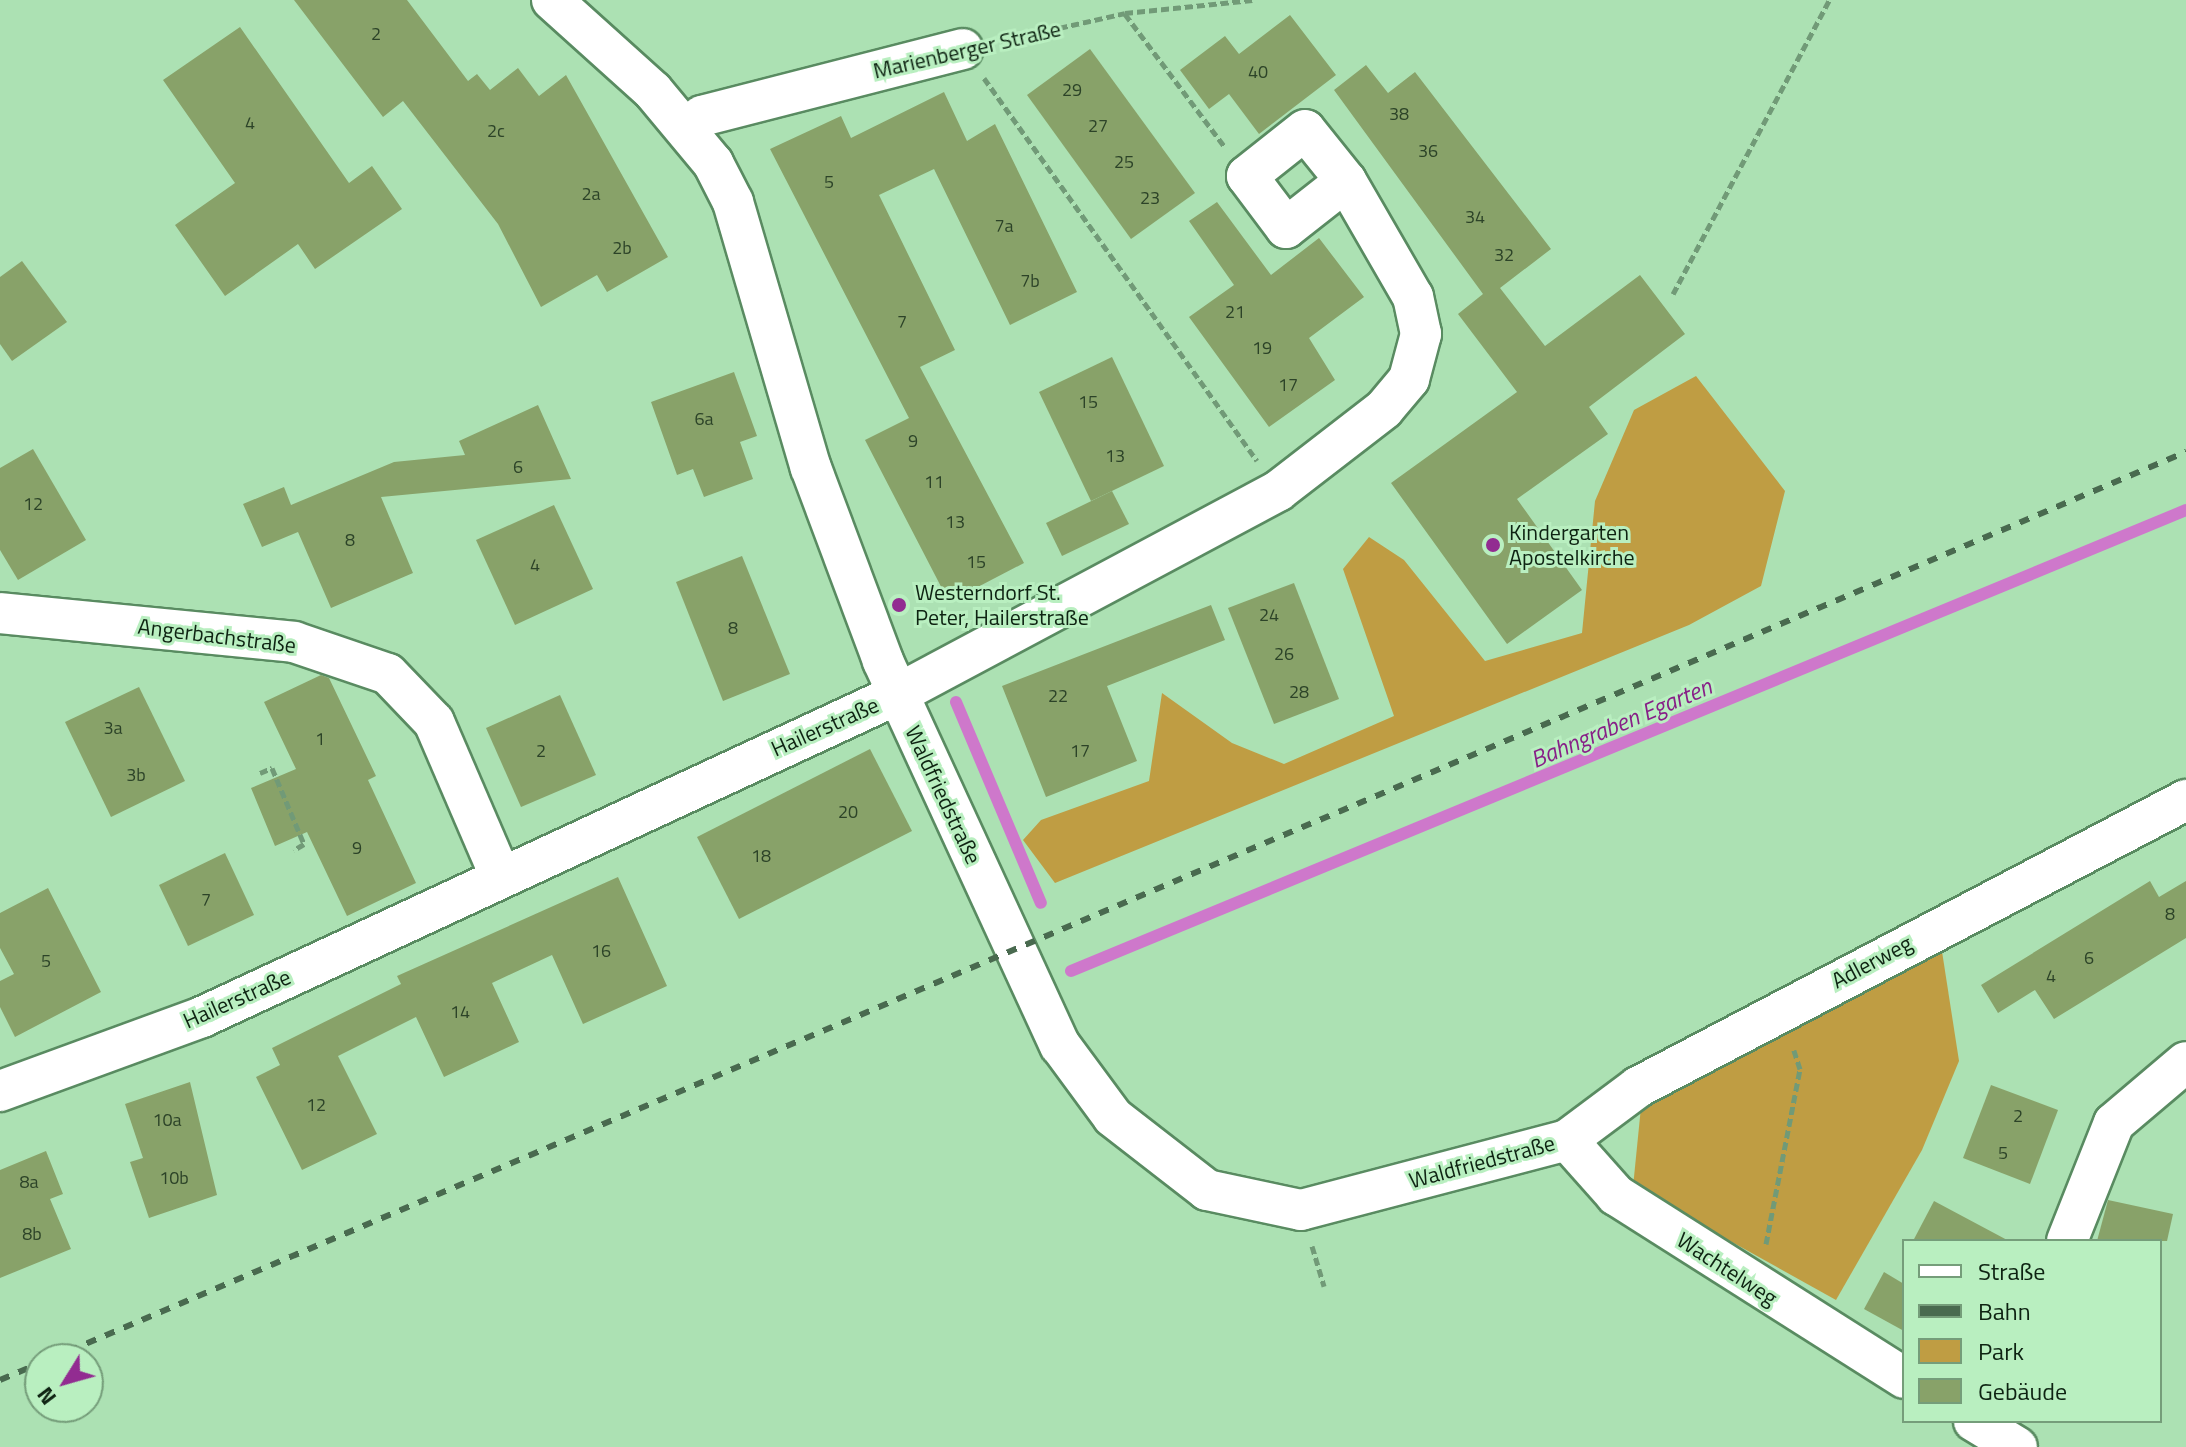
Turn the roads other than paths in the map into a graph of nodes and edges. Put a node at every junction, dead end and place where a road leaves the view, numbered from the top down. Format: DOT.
graph roads {
  1 [pos="552,0"];
  2 [pos="963,49"];
  3 [pos="687,127"];
  4 [pos="1346,181"];
  5 [pos="0,613"];
  6 [pos="896,695"];
  7 [pos="2186,800"];
  8 [pos="500,875"];
  9 [pos="2186,1062"];
  10 [pos="0,1091"];
  11 [pos="1567,1140"];
  12 [pos="2068,1239"];
  13 [pos="1902,1377"];
  1 -- 3 [label="street, Waldfriedstraße"];
  2 -- 3 [label="street, Marienberger Straße"];
  3 -- 6 [label="street, Waldfriedstraße"];
  4 -- 4 [label="street, Hailerstraße"];
  4 -- 6 [label="street, Hailerstraße"];
  5 -- 8 [label="street, Angerbachstraße"];
  6 -- 8 [label="street, Hailerstraße"];
  6 -- 11 [label="street, Waldfriedstraße"];
  7 -- 11 [label="street, Adlerweg"];
  8 -- 10 [label="street, Hailerstraße"];
  9 -- 12 [label="street"];
  11 -- 13 [label="street, Wachtelweg"];
}
